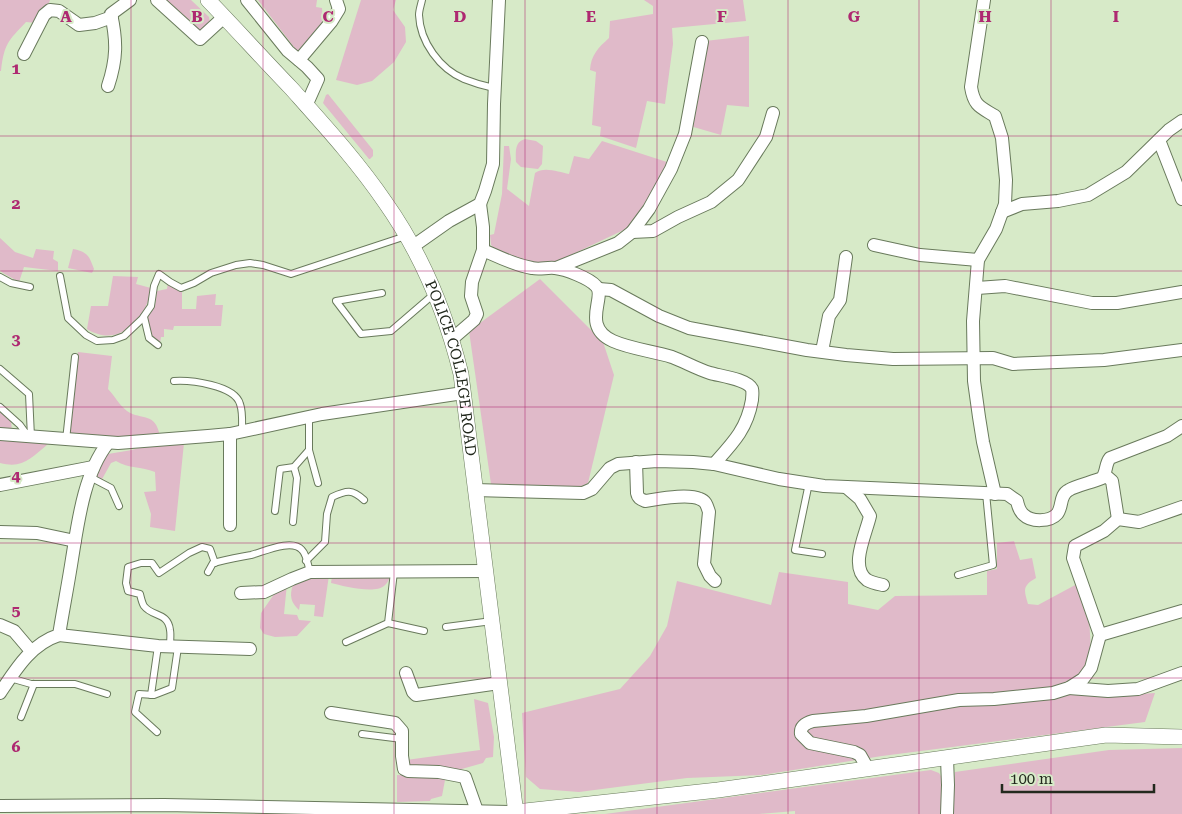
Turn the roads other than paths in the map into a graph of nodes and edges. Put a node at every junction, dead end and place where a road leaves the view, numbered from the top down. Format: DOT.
graph roads {
  1 [pos="130,0"];
  2 [pos="157,0"];
  3 [pos="208,0"];
  4 [pos="247,0"];
  5 [pos="336,0"];
  6 [pos="422,0"];
  7 [pos="499,0"];
  8 [pos="984,0"];
  9 [pos="112,17"];
  10 [pos="224,17"];
  11 [pos="702,42"];
  12 [pos="24,54"];
  13 [pos="299,60"];
  14 [pos="108,86"];
  15 [pos="494,88"];
  16 [pos="306,106"];
  17 [pos="773,113"];
  18 [pos="1182,121"];
  19 [pos="1159,140"];
  20 [pos="1182,199"];
  21 [pos="480,204"];
  22 [pos="1002,212"];
  23 [pos="632,232"];
  24 [pos="409,242"];
  25 [pos="874,245"];
  26 [pos="483,250"];
  27 [pos="846,257"];
  28 [pos="978,260"];
  29 [pos="556,268"];
  30 [pos="60,276"];
  31 [pos="0,277"];
  32 [pos="30,287"];
  33 [pos="977,288"];
  34 [pos="599,289"];
  35 [pos="1182,292"];
  36 [pos="382,293"];
  37 [pos="435,293"];
  38 [pos="144,318"];
  39 [pos="452,338"];
  40 [pos="158,345"];
  41 [pos="1182,350"];
  42 [pos="822,351"];
  43 [pos="74,356"];
  44 [pos="974,358"];
  45 [pos="0,369"];
  46 [pos="174,381"];
  47 [pos="463,393"];
  48 [pos="0,407"];
  49 [pos="309,417"];
  50 [pos="1182,426"];
  51 [pos="236,432"];
  52 [pos="0,434"];
  53 [pos="30,437"];
  54 [pos="66,440"];
  55 [pos="108,443"];
  56 [pos="309,450"];
  57 [pos="636,462"];
  58 [pos="714,464"];
  59 [pos="294,467"];
  60 [pos="92,472"];
  61 [pos="1105,475"];
  62 [pos="318,483"];
  63 [pos="0,484"];
  64 [pos="809,484"];
  65 [pos="846,487"];
  66 [pos="475,490"];
  67 [pos="990,493"];
  68 [pos="364,500"];
  69 [pos="119,506"];
  70 [pos="1182,507"];
  71 [pos="275,510"];
  72 [pos="1118,518"];
  73 [pos="294,522"];
  74 [pos="230,526"];
  75 [pos="0,532"];
  76 [pos="75,541"];
  77 [pos="822,554"];
  78 [pos="215,562"];
  79 [pos="308,567"];
  80 [pos="485,571"];
  81 [pos="208,572"];
  82 [pos="394,572"];
  83 [pos="958,575"];
  84 [pos="714,581"];
  85 [pos="883,586"];
  86 [pos="241,594"];
  87 [pos="1182,611"];
  88 [pos="492,621"];
  89 [pos="388,623"];
  90 [pos="0,625"];
  91 [pos="446,627"];
  92 [pos="424,631"];
  93 [pos="59,635"];
  94 [pos="1100,635"];
  95 [pos="346,642"];
  96 [pos="169,646"];
  97 [pos="250,649"];
  98 [pos="31,651"];
  99 [pos="406,673"];
  100 [pos="1182,673"];
  101 [pos="10,678"];
  102 [pos="499,682"];
  103 [pos="34,684"];
  104 [pos="1070,688"];
  105 [pos="0,692"];
  106 [pos="107,694"];
  107 [pos="151,695"];
  108 [pos="331,713"];
  109 [pos="21,717"];
  110 [pos="157,732"];
  111 [pos="362,734"];
  112 [pos="1182,737"];
  113 [pos="402,739"];
  114 [pos="947,758"];
  115 [pos="868,769"];
  116 [pos="0,806"];
  117 [pos="216,810"];
  118 [pos="477,811"];
  119 [pos="516,813"];
  120 [pos="946,814"];
  1 -- 9 [label="street"];
  2 -- 10 [label="street"];
  3 -- 10 [label="street, POLICE COLLEGE ROAD"];
  4 -- 13 [label="street"];
  5 -- 13 [label="street"];
  6 -- 15 [label="lane"];
  7 -- 15 [label="street"];
  8 -- 22 [label="street"];
  9 -- 12 [label="street"];
  9 -- 14 [label="street"];
  10 -- 16 [label="street, POLICE COLLEGE ROAD"];
  11 -- 23 [label="street"];
  13 -- 16 [label="street"];
  15 -- 21 [label="street"];
  16 -- 24 [label="street, POLICE COLLEGE ROAD"];
  17 -- 23 [label="street"];
  18 -- 19 [label="street"];
  19 -- 20 [label="street"];
  19 -- 22 [label="street"];
  21 -- 24 [label="street"];
  21 -- 26 [label="street"];
  22 -- 28 [label="street"];
  23 -- 29 [label="street"];
  24 -- 37 [label="street, POLICE COLLEGE ROAD"];
  24 -- 38 [label="lane"];
  25 -- 28 [label="street"];
  26 -- 29 [label="street"];
  26 -- 39 [label="street"];
  27 -- 42 [label="street"];
  28 -- 33 [label="street"];
  29 -- 34 [label="street"];
  30 -- 38 [label="lane"];
  31 -- 32 [label="lane"];
  33 -- 35 [label="street"];
  33 -- 44 [label="street"];
  34 -- 42 [label="street"];
  34 -- 58 [label="street"];
  36 -- 37 [label="lane"];
  37 -- 39 [label="street, POLICE COLLEGE ROAD"];
  38 -- 40 [label="lane"];
  39 -- 47 [label="street, POLICE COLLEGE ROAD"];
  41 -- 44 [label="street"];
  42 -- 44 [label="street"];
  43 -- 54 [label="lane"];
  44 -- 67 [label="street"];
  45 -- 53 [label="lane"];
  46 -- 51 [label="lane"];
  47 -- 49 [label="street"];
  47 -- 66 [label="street, POLICE COLLEGE ROAD"];
  48 -- 53 [label="lane"];
  49 -- 51 [label="street"];
  49 -- 56 [label="lane"];
  50 -- 61 [label="street"];
  51 -- 55 [label="street"];
  51 -- 74 [label="street"];
  52 -- 53 [label="street"];
  53 -- 54 [label="street"];
  54 -- 55 [label="street"];
  55 -- 60 [label="street"];
  56 -- 59 [label="lane"];
  56 -- 62 [label="lane"];
  57 -- 58 [label="street"];
  57 -- 66 [label="street"];
  57 -- 84 [label="street"];
  58 -- 64 [label="street"];
  59 -- 71 [label="lane"];
  59 -- 73 [label="lane"];
  60 -- 63 [label="street"];
  60 -- 69 [label="lane"];
  60 -- 76 [label="street"];
  61 -- 67 [label="street"];
  61 -- 72 [label="street"];
  64 -- 65 [label="street"];
  64 -- 77 [label="lane"];
  65 -- 67 [label="street"];
  65 -- 85 [label="street"];
  66 -- 80 [label="street, POLICE COLLEGE ROAD"];
  67 -- 83 [label="lane"];
  68 -- 79 [label="lane"];
  70 -- 72 [label="street"];
  72 -- 94 [label="street"];
  75 -- 76 [label="street"];
  76 -- 93 [label="street"];
  78 -- 79 [label="lane"];
  78 -- 81 [label="lane"];
  78 -- 96 [label="lane"];
  79 -- 82 [label="street"];
  79 -- 86 [label="street"];
  80 -- 82 [label="street"];
  80 -- 88 [label="street, POLICE COLLEGE ROAD"];
  82 -- 89 [label="lane"];
  87 -- 94 [label="street"];
  88 -- 91 [label="lane"];
  88 -- 102 [label="street, POLICE COLLEGE ROAD"];
  89 -- 92 [label="lane"];
  89 -- 95 [label="lane"];
  90 -- 98 [label="street"];
  93 -- 96 [label="street"];
  93 -- 98 [label="street"];
  94 -- 104 [label="street"];
  96 -- 97 [label="street"];
  96 -- 107 [label="lane"];
  96 -- 107 [label="lane"];
  98 -- 101 [label="street"];
  99 -- 102 [label="street"];
  100 -- 104 [label="street"];
  101 -- 103 [label="lane"];
  101 -- 105 [label="street"];
  102 -- 119 [label="street, POLICE COLLEGE ROAD"];
  103 -- 106 [label="lane"];
  103 -- 109 [label="lane"];
  104 -- 115 [label="street"];
  107 -- 110 [label="lane"];
  108 -- 113 [label="street"];
  111 -- 113 [label="lane"];
  112 -- 114 [label="street"];
  113 -- 118 [label="street"];
  114 -- 115 [label="street"];
  114 -- 120 [label="street"];
  115 -- 119 [label="street"];
  116 -- 117 [label="street"];
  117 -- 118 [label="street"];
  118 -- 119 [label="street"];
}
